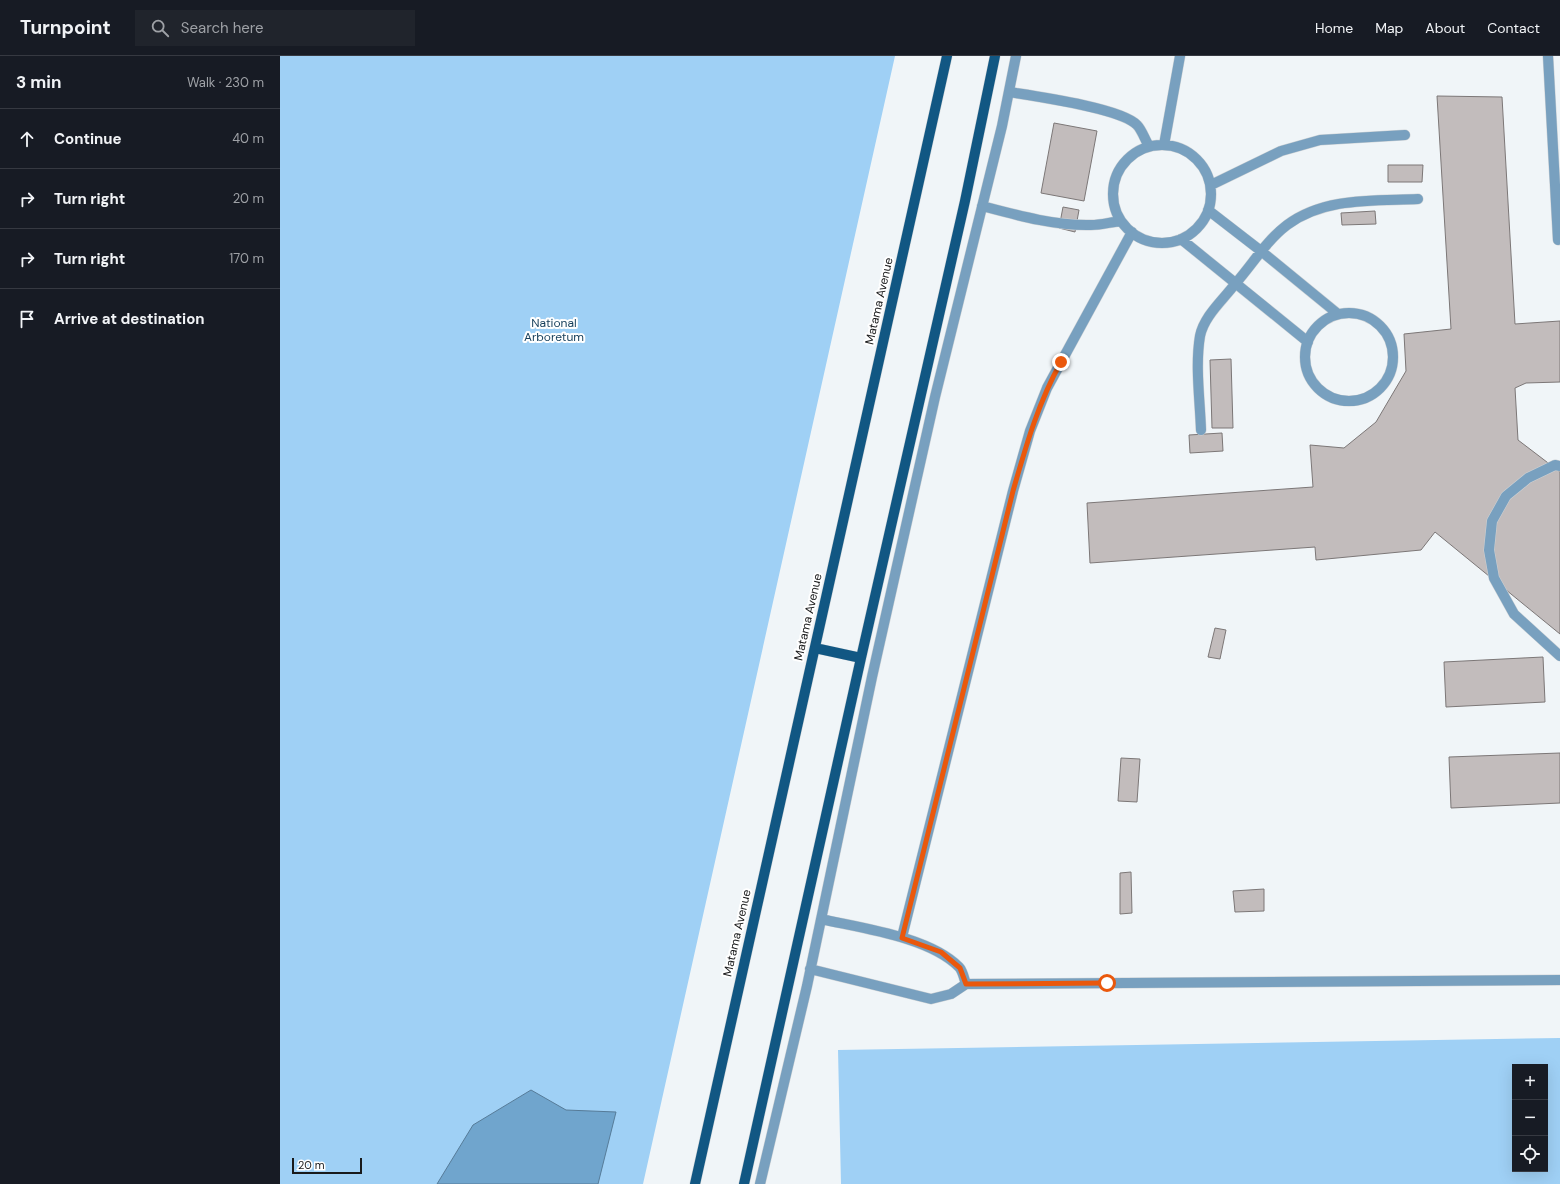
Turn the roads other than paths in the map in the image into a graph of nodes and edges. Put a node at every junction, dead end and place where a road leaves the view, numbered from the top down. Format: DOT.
graph roads {
  1 [pos="947,56"];
  2 [pos="994,56"];
  3 [pos="1016,56"];
  4 [pos="1180,56"];
  5 [pos="1548,56"];
  6 [pos="1009,92"];
  7 [pos="1405,134"];
  8 [pos="1164,145"];
  9 [pos="1149,146"];
  10 [pos="1211,185"];
  11 [pos="1418,199"];
  12 [pos="982,206"];
  13 [pos="1208,210"];
  14 [pos="1121,221"];
  15 [pos="1132,232"];
  16 [pos="1180,238"];
  17 [pos="1558,240"];
  18 [pos="1261,251"];
  19 [pos="1236,283"];
  20 [pos="1338,314"];
  21 [pos="1308,342"];
  22 [pos="1201,430"];
  23 [pos="1560,466"];
  24 [pos="815,648"];
  25 [pos="1560,656"];
  26 [pos="860,658"];
  27 [pos="821,919"];
  28 [pos="902,938"];
  29 [pos="810,969"];
  30 [pos="1560,980"];
  31 [pos="966,984"];
  32 [pos="694,1184"];
  33 [pos="744,1184"];
  34 [pos="760,1184"];
  1 -- 24 [label="main road, Matama Avenue"];
  2 -- 26 [label="main road"];
  3 -- 6 [label="street"];
  4 -- 8 [label="street"];
  5 -- 17 [label="street"];
  6 -- 9 [label="street"];
  6 -- 12 [label="street"];
  7 -- 10 [label="street"];
  8 -- 9 [label="street"];
  8 -- 10 [label="street"];
  9 -- 14 [label="street"];
  10 -- 13 [label="street"];
  11 -- 18 [label="street"];
  12 -- 14 [label="street"];
  12 -- 27 [label="street"];
  13 -- 16 [label="street"];
  13 -- 18 [label="street"];
  14 -- 15 [label="street"];
  15 -- 16 [label="street"];
  15 -- 28 [label="street"];
  16 -- 19 [label="street"];
  18 -- 19 [label="street"];
  18 -- 20 [label="street"];
  19 -- 21 [label="street"];
  19 -- 22 [label="street"];
  20 -- 21 [label="street"];
  20 -- 21 [label="street"];
  23 -- 25 [label="street"];
  24 -- 26 [label="main road"];
  24 -- 32 [label="main road, Matama Avenue"];
  26 -- 33 [label="main road"];
  27 -- 28 [label="street"];
  27 -- 29 [label="street"];
  28 -- 31 [label="street"];
  29 -- 31 [label="street"];
  29 -- 34 [label="street"];
  30 -- 31 [label="street"];
}
